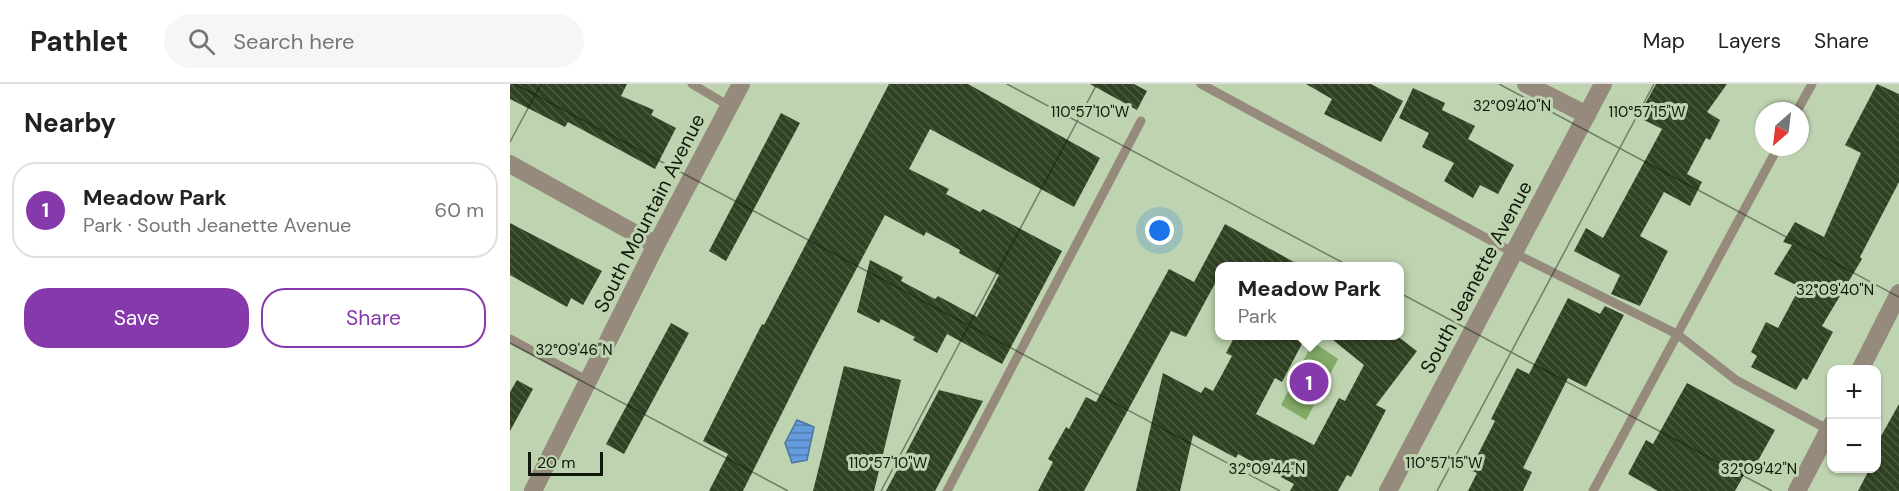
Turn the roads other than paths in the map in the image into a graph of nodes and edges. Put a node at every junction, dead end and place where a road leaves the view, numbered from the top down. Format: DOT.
graph roads {
  1 [pos="692,84"];
  2 [pos="741,84"];
  3 [pos="1201,84"];
  4 [pos="1526,84"];
  5 [pos="1603,84"];
  6 [pos="1812,84"];
  7 [pos="1802,102"];
  8 [pos="729,106"];
  9 [pos="1587,116"];
  10 [pos="1141,121"];
  11 [pos="1773,156"];
  12 [pos="510,164"];
  13 [pos="656,245"];
  14 [pos="1514,253"];
  15 [pos="1899,293"];
  16 [pos="1677,334"];
  17 [pos="510,339"];
  18 [pos="1862,365"];
  19 [pos="588,381"];
  20 [pos="1827,426"];
  21 [pos="1827,433"];
  22 [pos="533,491"];
  23 [pos="947,491"];
  24 [pos="1388,491"];
  25 [pos="1593,491"];
  26 [pos="1797,491"];
  1 -- 8 [label="lane"];
  2 -- 8 [label="street, South Mountain Avenue"];
  3 -- 14 [label="lane"];
  4 -- 9 [label="street"];
  5 -- 9 [label="street, South Jeanette Avenue"];
  6 -- 7 [label="lane"];
  8 -- 13 [label="street, South Mountain Avenue"];
  9 -- 14 [label="street, South Jeanette Avenue"];
  10 -- 23 [label="lane"];
  11 -- 16 [label="lane"];
  12 -- 13 [label="street"];
  13 -- 19 [label="street, South Mountain Avenue"];
  14 -- 16 [label="lane"];
  14 -- 24 [label="street, South Jeanette Avenue"];
  15 -- 18 [label="street"];
  16 -- 20 [label="lane"];
  16 -- 25 [label="lane"];
  17 -- 19 [label="lane"];
  19 -- 22 [label="street, South Mountain Avenue"];
  21 -- 26 [label="street"];
}
